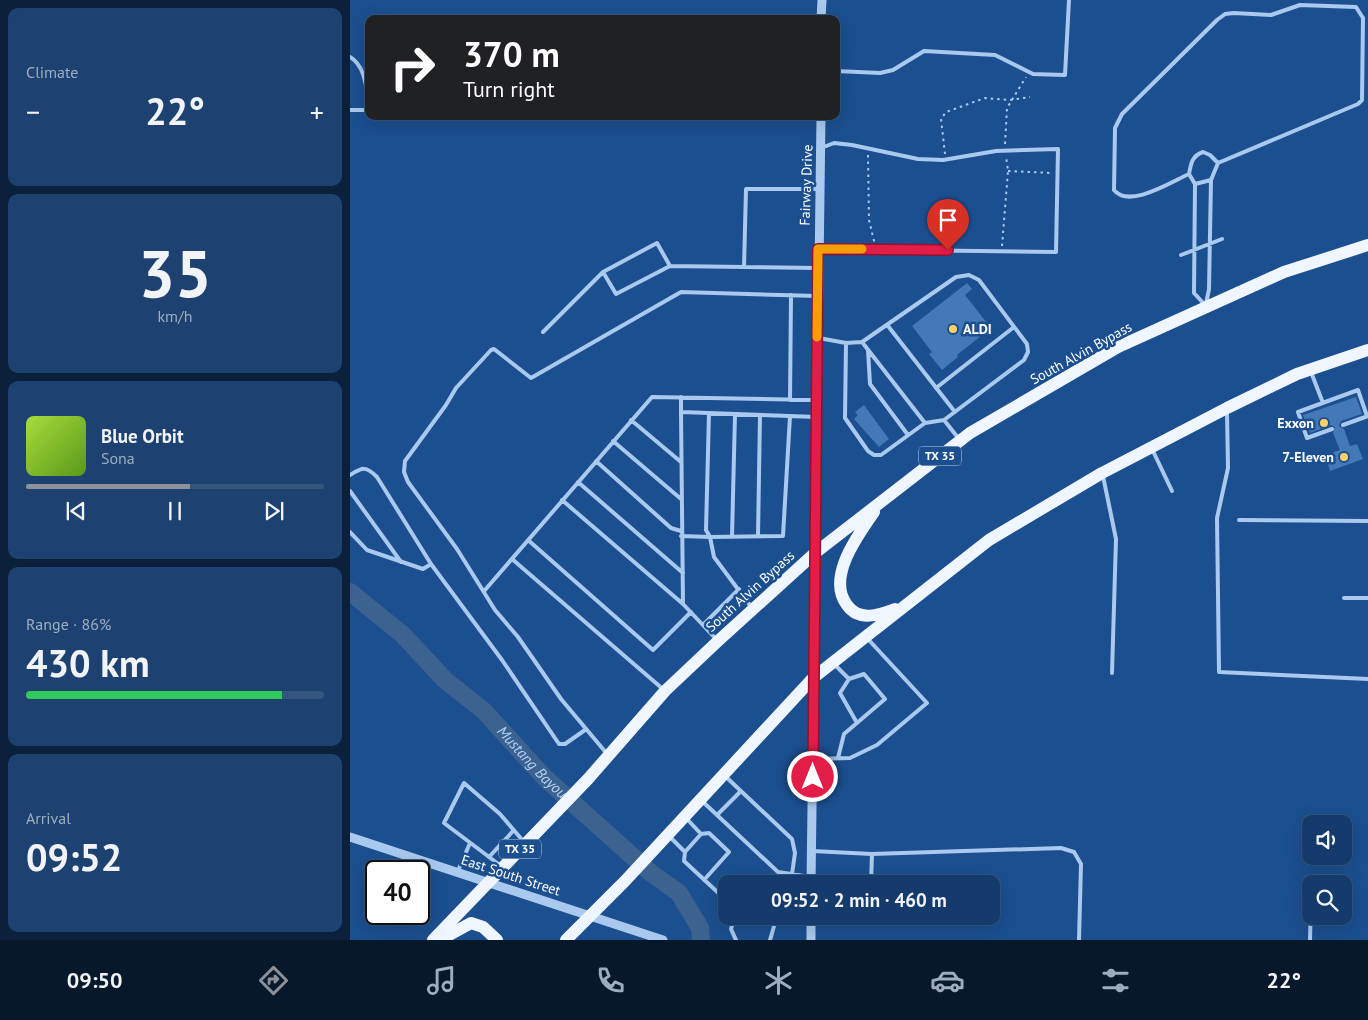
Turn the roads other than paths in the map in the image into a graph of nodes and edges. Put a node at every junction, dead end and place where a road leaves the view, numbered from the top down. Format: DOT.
graph roads {
  1 [pos="822,0"];
  2 [pos="1069,0"];
  3 [pos="821,15"];
  4 [pos="350,57"];
  5 [pos="1366,61"];
  6 [pos="840,72"];
  7 [pos="365,83"];
  8 [pos="350,110"];
  9 [pos="365,110"];
  10 [pos="821,120"];
  11 [pos="821,148"];
  12 [pos="1218,163"];
  13 [pos="1189,174"];
  14 [pos="1211,180"];
  15 [pos="1196,184"];
  16 [pos="819,189"];
  17 [pos="1222,239"];
  18 [pos="1210,244"];
  19 [pos="1368,245"];
  20 [pos="818,249"];
  21 [pos="1194,250"];
  22 [pos="1181,256"];
  23 [pos="670,266"];
  24 [pos="744,267"];
  25 [pos="817,268"];
  26 [pos="603,272"];
  27 [pos="791,295"];
  28 [pos="817,296"];
  29 [pos="1206,306"];
  30 [pos="888,326"];
  31 [pos="1014,327"];
  32 [pos="543,332"];
  33 [pos="816,337"];
  34 [pos="862,342"];
  35 [pos="846,343"];
  36 [pos="868,349"];
  37 [pos="1368,350"];
  38 [pos="1310,369"];
  39 [pos="936,388"];
  40 [pos="1343,395"];
  41 [pos="681,397"];
  42 [pos="1334,399"];
  43 [pos="790,400"];
  44 [pos="816,400"];
  45 [pos="1345,400"];
  46 [pos="1336,404"];
  47 [pos="1321,405"];
  48 [pos="1227,408"];
  49 [pos="681,412"];
  50 [pos="955,412"];
  51 [pos="709,413"];
  52 [pos="735,414"];
  53 [pos="760,415"];
  54 [pos="790,416"];
  55 [pos="1368,416"];
  56 [pos="816,418"];
  57 [pos="631,420"];
  58 [pos="944,420"];
  59 [pos="925,423"];
  60 [pos="1343,423"];
  61 [pos="1330,428"];
  62 [pos="908,435"];
  63 [pos="613,441"];
  64 [pos="960,441"];
  65 [pos="1151,447"];
  66 [pos="596,461"];
  67 [pos="681,462"];
  68 [pos="1102,473"];
  69 [pos="350,475"];
  70 [pos="578,482"];
  71 [pos="350,491"];
  72 [pos="1172,491"];
  73 [pos="681,499"];
  74 [pos="562,500"];
  75 [pos="879,503"];
  76 [pos="1239,520"];
  77 [pos="1368,521"];
  78 [pos="350,532"];
  79 [pos="681,533"];
  80 [pos="710,536"];
  81 [pos="732,536"];
  82 [pos="758,536"];
  83 [pos="528,540"];
  84 [pos="815,553"];
  85 [pos="512,559"];
  86 [pos="401,562"];
  87 [pos="431,564"];
  88 [pos="683,573"];
  89 [pos="739,589"];
  90 [pos="484,590"];
  91 [pos="1344,598"];
  92 [pos="1368,598"];
  93 [pos="684,604"];
  94 [pos="905,606"];
  95 [pos="752,609"];
  96 [pos="691,612"];
  97 [pos="704,624"];
  98 [pos="866,637"];
  99 [pos="718,641"];
  100 [pos="832,663"];
  101 [pos="1112,673"];
  102 [pos="814,678"];
  103 [pos="849,679"];
  104 [pos="1368,680"];
  105 [pos="666,691"];
  106 [pos="857,722"];
  107 [pos="585,730"];
  108 [pos="608,755"];
  109 [pos="838,758"];
  110 [pos="813,759"];
  111 [pos="723,775"];
  112 [pos="741,790"];
  113 [pos="700,800"];
  114 [pos="717,815"];
  115 [pos="684,817"];
  116 [pos="514,830"];
  117 [pos="701,834"];
  118 [pos="667,835"];
  119 [pos="350,838"];
  120 [pos="470,842"];
  121 [pos="526,844"];
  122 [pos="812,851"];
  123 [pos="685,852"];
  124 [pos="872,854"];
  125 [pos="489,857"];
  126 [pos="503,867"];
  127 [pos="457,873"];
  128 [pos="792,874"];
  129 [pos="795,875"];
  130 [pos="811,875"];
  131 [pos="871,875"];
  132 [pos="704,880"];
  133 [pos="487,883"];
  134 [pos="718,893"];
  135 [pos="592,915"];
  136 [pos="732,925"];
  137 [pos="774,925"];
  138 [pos="811,925"];
  139 [pos="1310,925"];
  140 [pos="433,940"];
  141 [pos="440,940"];
  142 [pos="497,940"];
  143 [pos="566,940"];
  144 [pos="662,940"];
  145 [pos="736,940"];
  146 [pos="770,940"];
  147 [pos="811,940"];
  148 [pos="1079,940"];
  149 [pos="1310,940"];
  1 -- 3 [label="street"];
  2 -- 6 [label="lane"];
  4 -- 7 [label="lane"];
  5 -- 12 [label="lane"];
  5 -- 13 [label="lane"];
  8 -- 9 [label="lane"];
  10 -- 11 [label="street, Fairway Drive"];
  11 -- 16 [label="street, Fairway Drive"];
  11 -- 20 [label="lane"];
  12 -- 13 [label="lane"];
  12 -- 14 [label="lane"];
  13 -- 15 [label="lane"];
  14 -- 15 [label="lane"];
  14 -- 18 [label="lane"];
  15 -- 21 [label="lane"];
  16 -- 20 [label="street, Fairway Drive"];
  16 -- 24 [label="lane"];
  17 -- 18 [label="lane"];
  18 -- 21 [label="lane"];
  18 -- 29 [label="lane"];
  19 -- 29 [label="main road, South Alvin Bypass / TX 35"];
  20 -- 25 [label="street, Fairway Drive"];
  21 -- 22 [label="lane"];
  21 -- 29 [label="lane"];
  23 -- 24 [label="lane"];
  23 -- 26 [label="lane"];
  23 -- 26 [label="lane"];
  24 -- 25 [label="lane"];
  25 -- 28 [label="street, Fairway Drive"];
  26 -- 32 [label="lane"];
  27 -- 28 [label="lane"];
  27 -- 43 [label="lane"];
  27 -- 90 [label="lane"];
  28 -- 33 [label="street, Fairway Drive"];
  29 -- 64 [label="main road, South Alvin Bypass / TX 35"];
  30 -- 31 [label="lane"];
  30 -- 34 [label="lane"];
  30 -- 39 [label="lane"];
  31 -- 39 [label="lane"];
  31 -- 50 [label="lane"];
  33 -- 35 [label="lane"];
  33 -- 44 [label="street, Fairway Drive"];
  34 -- 35 [label="lane"];
  34 -- 36 [label="lane"];
  35 -- 62 [label="lane"];
  36 -- 59 [label="lane"];
  36 -- 62 [label="lane"];
  37 -- 38 [label="main road"];
  38 -- 47 [label="lane"];
  38 -- 48 [label="main road"];
  39 -- 50 [label="lane"];
  40 -- 42 [label="lane"];
  40 -- 45 [label="lane"];
  40 -- 55 [label="lane"];
  41 -- 43 [label="lane"];
  41 -- 49 [label="lane"];
  41 -- 57 [label="lane"];
  42 -- 46 [label="lane"];
  42 -- 47 [label="lane"];
  43 -- 44 [label="lane"];
  44 -- 56 [label="street, Fairway Drive"];
  47 -- 61 [label="lane"];
  48 -- 65 [label="main road"];
  48 -- 104 [label="lane"];
  49 -- 51 [label="lane"];
  49 -- 67 [label="lane"];
  50 -- 58 [label="lane"];
  51 -- 52 [label="lane"];
  51 -- 80 [label="lane"];
  52 -- 53 [label="lane"];
  52 -- 81 [label="lane"];
  53 -- 54 [label="lane"];
  53 -- 82 [label="lane"];
  54 -- 56 [label="lane"];
  54 -- 82 [label="lane"];
  55 -- 60 [label="lane"];
  56 -- 84 [label="street, Fairway Drive"];
  57 -- 63 [label="lane"];
  57 -- 67 [label="lane"];
  58 -- 59 [label="lane"];
  58 -- 64 [label="lane"];
  59 -- 62 [label="lane"];
  63 -- 66 [label="lane"];
  63 -- 73 [label="lane"];
  64 -- 75 [label="main road, South Alvin Bypass / TX 35"];
  65 -- 68 [label="main road"];
  65 -- 72 [label="lane"];
  66 -- 70 [label="lane"];
  66 -- 79 [label="lane"];
  67 -- 73 [label="lane"];
  68 -- 94 [label="main road"];
  68 -- 101 [label="lane"];
  69 -- 87 [label="lane"];
  70 -- 74 [label="lane"];
  70 -- 88 [label="lane"];
  71 -- 86 [label="lane"];
  73 -- 79 [label="lane"];
  74 -- 83 [label="lane"];
  74 -- 93 [label="lane"];
  75 -- 84 [label="main road, South Alvin Bypass / TX 35"];
  75 -- 94 [label="main road"];
  76 -- 77 [label="lane"];
  78 -- 86 [label="lane"];
  79 -- 80 [label="lane"];
  79 -- 88 [label="lane"];
  80 -- 81 [label="lane"];
  80 -- 89 [label="lane"];
  81 -- 82 [label="lane"];
  83 -- 85 [label="lane"];
  83 -- 96 [label="lane"];
  84 -- 95 [label="main road, South Alvin Bypass / TX 35"];
  84 -- 102 [label="street, Fairway Drive"];
  85 -- 90 [label="lane"];
  85 -- 105 [label="lane"];
  86 -- 87 [label="lane"];
  87 -- 107 [label="lane"];
  88 -- 93 [label="lane"];
  89 -- 95 [label="lane"];
  89 -- 97 [label="lane"];
  90 -- 107 [label="lane"];
  91 -- 92 [label="lane"];
  93 -- 96 [label="lane"];
  94 -- 98 [label="main road"];
  95 -- 99 [label="main road, South Alvin Bypass / TX 35"];
  96 -- 97 [label="lane"];
  97 -- 99 [label="lane"];
  98 -- 100 [label="main road"];
  98 -- 109 [label="lane"];
  99 -- 105 [label="main road, South Alvin Bypass / TX 35"];
  100 -- 102 [label="main road"];
  100 -- 103 [label="lane"];
  102 -- 110 [label="street, Fairway Drive"];
  102 -- 111 [label="main road"];
  103 -- 106 [label="lane"];
  103 -- 106 [label="lane"];
  105 -- 108 [label="main road, South Alvin Bypass / TX 35"];
  106 -- 109 [label="lane"];
  107 -- 108 [label="lane"];
  108 -- 121 [label="main road, South Alvin Bypass / TX 35"];
  109 -- 110 [label="lane"];
  110 -- 122 [label="street, Fairway Drive"];
  111 -- 112 [label="lane"];
  111 -- 113 [label="main road"];
  112 -- 114 [label="lane"];
  112 -- 128 [label="lane"];
  113 -- 114 [label="lane"];
  113 -- 115 [label="main road"];
  114 -- 128 [label="lane"];
  115 -- 117 [label="lane"];
  115 -- 118 [label="main road"];
  116 -- 120 [label="lane"];
  116 -- 121 [label="lane"];
  116 -- 125 [label="lane"];
  117 -- 123 [label="lane"];
  117 -- 132 [label="lane"];
  118 -- 123 [label="lane"];
  118 -- 135 [label="main road"];
  119 -- 127 [label="street, East South Street"];
  120 -- 125 [label="lane"];
  120 -- 127 [label="lane"];
  121 -- 126 [label="main road, South Alvin Bypass / TX 35"];
  122 -- 124 [label="lane"];
  122 -- 130 [label="street, Fairway Drive"];
  123 -- 132 [label="lane"];
  124 -- 131 [label="lane"];
  124 -- 148 [label="lane"];
  125 -- 126 [label="lane"];
  126 -- 133 [label="main road, South Alvin Bypass / TX 35"];
  127 -- 133 [label="street, East South Street"];
  128 -- 129 [label="lane"];
  132 -- 134 [label="lane"];
  133 -- 135 [label="street, East South Street"];
  133 -- 140 [label="main road, South Alvin Bypass / TX 35"];
  135 -- 143 [label="main road"];
  135 -- 144 [label="street, East South Street"];
  136 -- 145 [label="lane"];
  137 -- 146 [label="lane"];
  138 -- 147 [label="street"];
  139 -- 149 [label="lane"];
  141 -- 142 [label="main road"];
}
